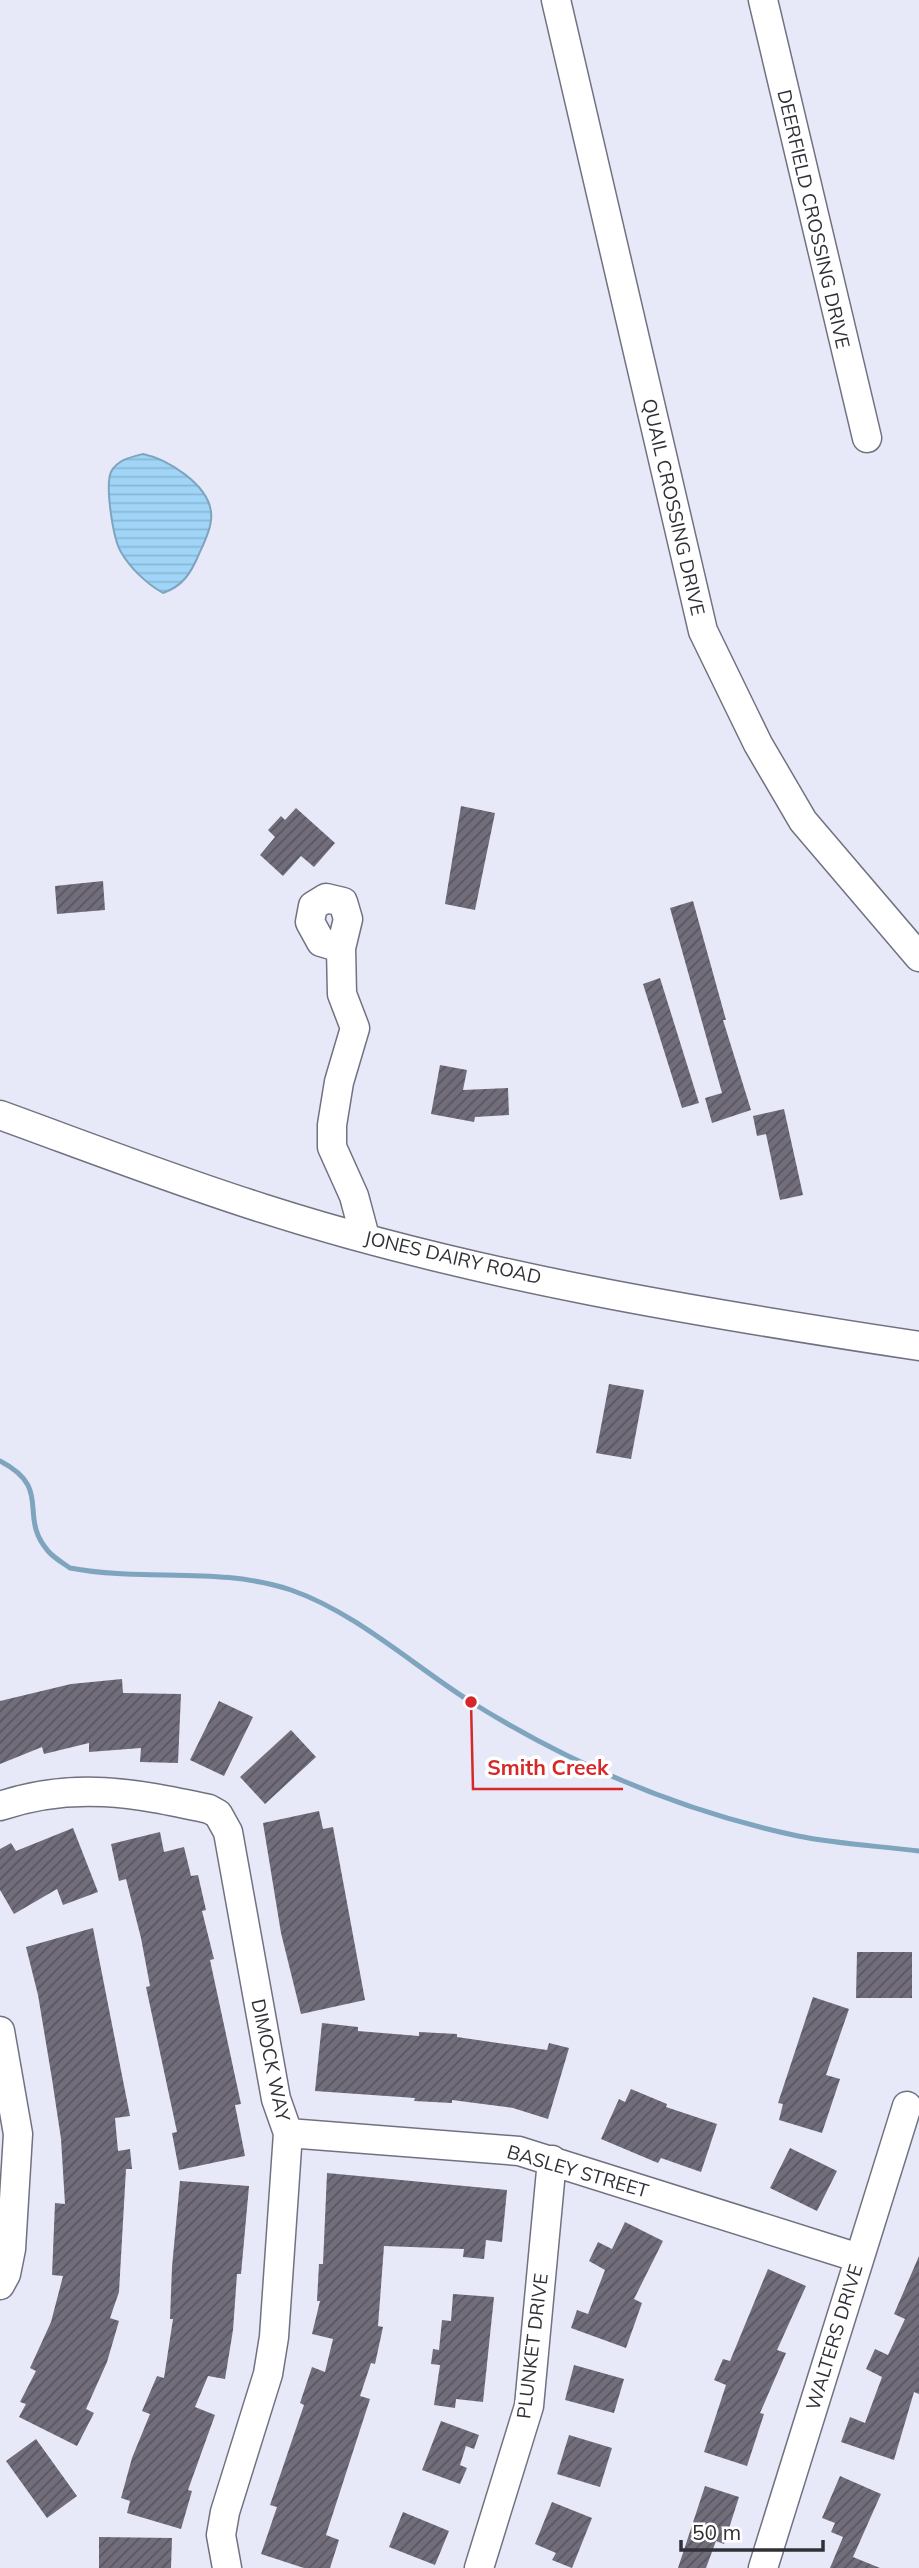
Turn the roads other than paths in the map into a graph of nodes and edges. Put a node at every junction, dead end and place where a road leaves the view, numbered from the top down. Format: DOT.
graph roads {
  1 [pos="556,0"];
  2 [pos="763,0"];
  3 [pos="867,439"];
  4 [pos="341,948"];
  5 [pos="919,957"];
  6 [pos="0,1115"];
  7 [pos="365,1237"];
  8 [pos="919,1346"];
  9 [pos="0,1806"];
  10 [pos="0,2031"];
  11 [pos="907,2106"];
  12 [pos="288,2133"];
  13 [pos="552,2160"];
  14 [pos="859,2258"];
  15 [pos="0,2284"];
  16 [pos="227,2568"];
  17 [pos="479,2568"];
  18 [pos="763,2568"];
  1 -- 5 [label="street, QUAIL CROSSING DRIVE"];
  2 -- 3 [label="street, DEERFIELD CROSSING DRIVE"];
  4 -- 7 [label="street"];
  6 -- 7 [label="street, JONES DAIRY ROAD"];
  7 -- 8 [label="street, JONES DAIRY ROAD"];
  9 -- 12 [label="street, DIMOCK WAY"];
  10 -- 15 [label="street"];
  11 -- 14 [label="street, WALTERS DRIVE"];
  12 -- 13 [label="street, BASLEY STREET"];
  12 -- 16 [label="street, DIMOCK WAY"];
  13 -- 14 [label="street, BASLEY STREET"];
  13 -- 17 [label="street, PLUNKET DRIVE"];
  14 -- 18 [label="street, WALTERS DRIVE"];
}
